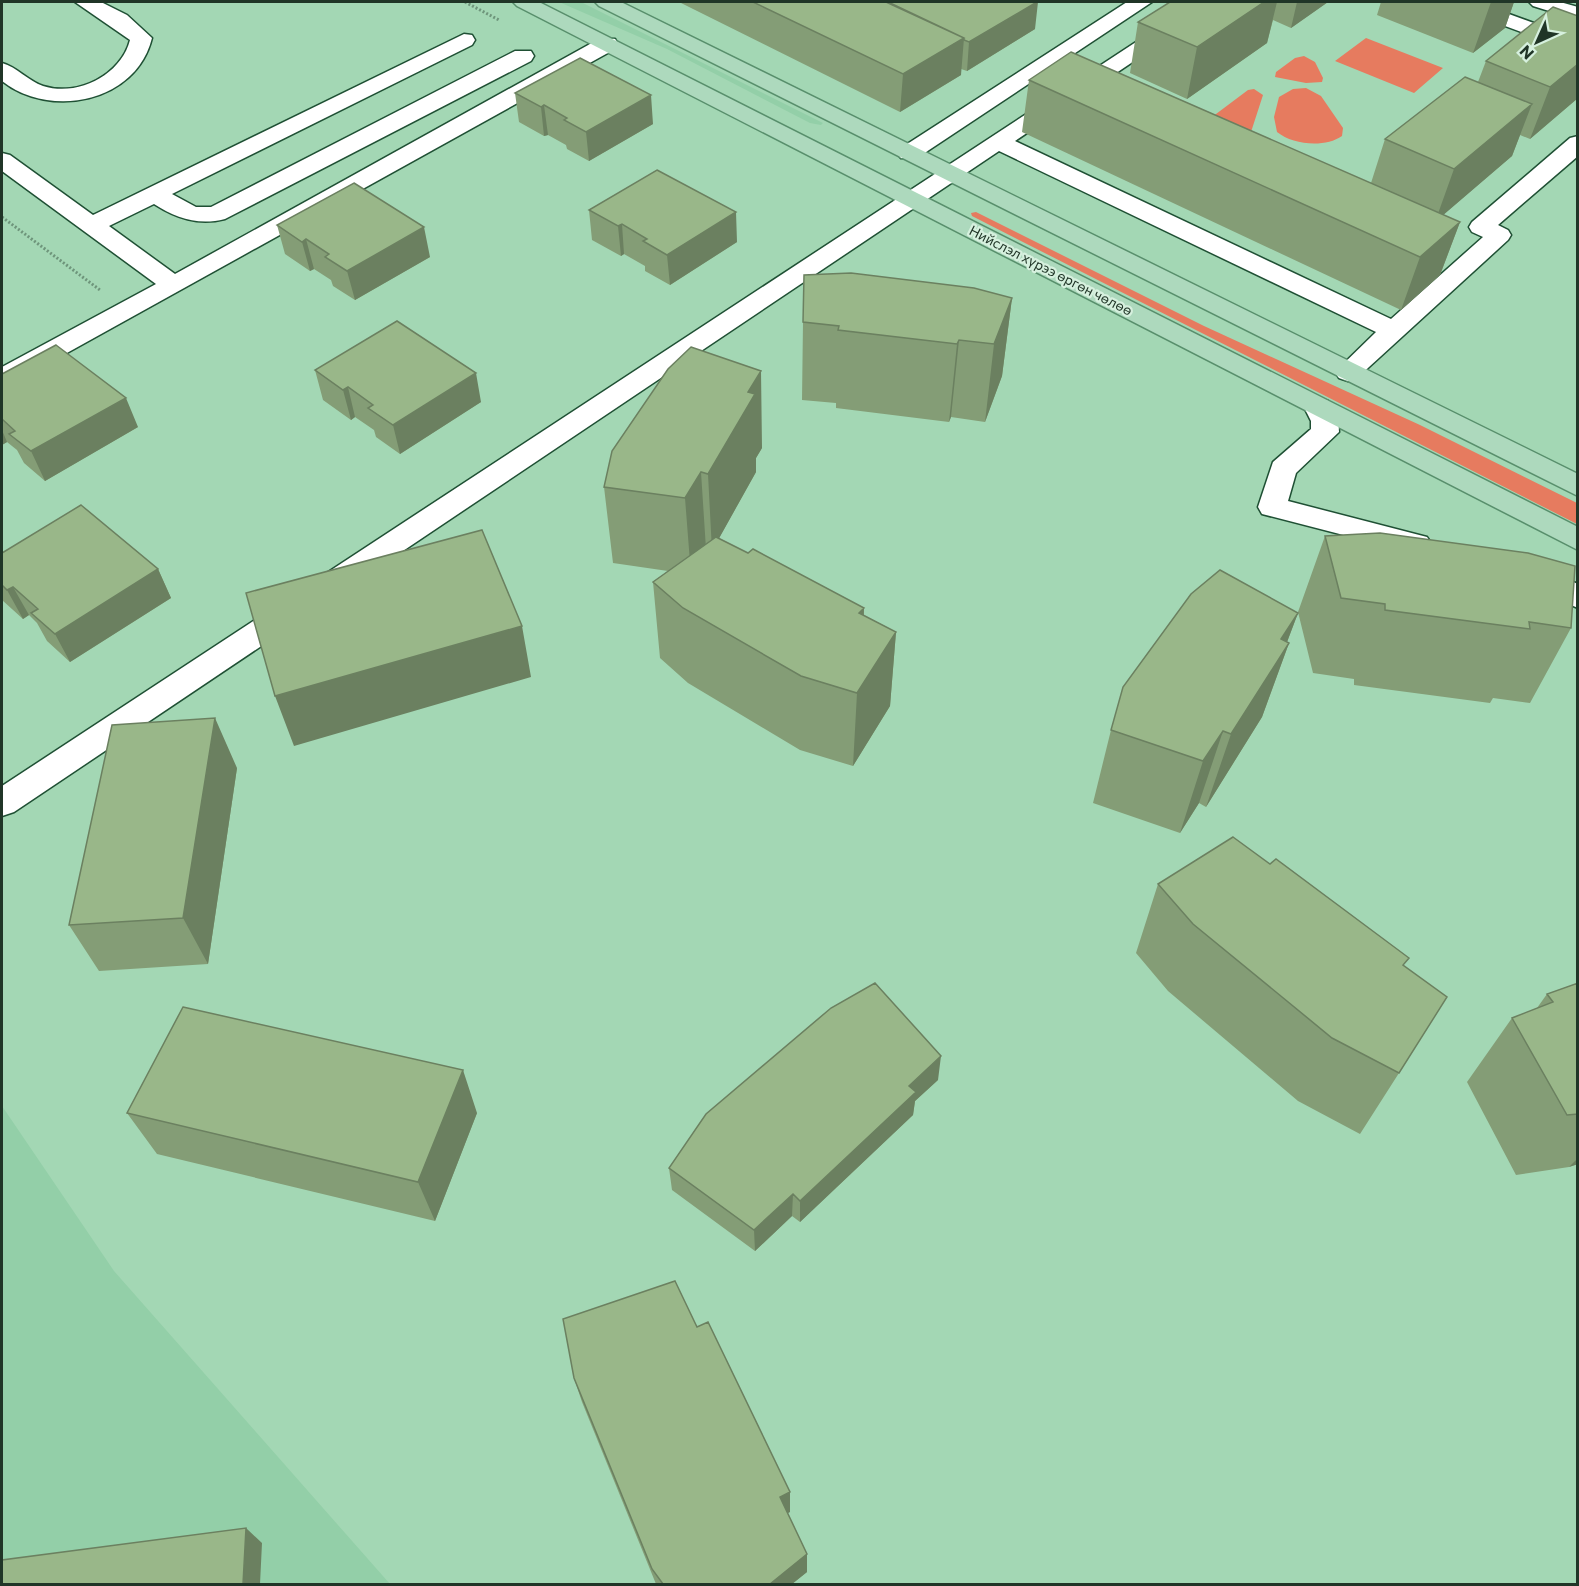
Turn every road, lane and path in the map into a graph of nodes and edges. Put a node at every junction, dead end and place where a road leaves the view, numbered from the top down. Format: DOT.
graph roads {
  1 [pos="86,2"];
  2 [pos="524,2"];
  3 [pos="606,2"];
  4 [pos="1141,2"];
  5 [pos="1211,2"];
  6 [pos="1458,2"];
  7 [pos="1540,2"];
  8 [pos="1578,14"];
  9 [pos="464,40"];
  10 [pos="607,44"];
  11 [pos="1578,47"];
  12 [pos="523,56"];
  13 [pos="2,70"];
  14 [pos="998,142"];
  15 [pos="1578,142"];
  16 [pos="909,153"];
  17 [pos="2,160"];
  18 [pos="949,174"];
  19 [pos="871,177"];
  20 [pos="155,194"];
  21 [pos="912,199"];
  22 [pos="2,217"];
  23 [pos="92,225"];
  24 [pos="173,285"];
  25 [pos="138,305"];
  26 [pos="1393,330"];
  27 [pos="1348,372"];
  28 [pos="2,378"];
  29 [pos="1318,407"];
  30 [pos="1578,486"];
  31 [pos="1578,540"];
  32 [pos="1440,549"];
  33 [pos="1507,566"];
  34 [pos="1578,597"];
  35 [pos="2,802"];
  1 -- 13 [label="street"];
  2 -- 10 [label="main road, Нийслэл хүрээ өргөн чөлөө"];
  3 -- 16 [label="main road"];
  4 -- 16 [label="street"];
  5 -- 14 [label="street"];
  6 -- 11 [label="street"];
  7 -- 8 [label="street"];
  9 -- 20 [label="street"];
  10 -- 19 [label="main road, Нийслэл хүрээ өргөн чөлөө"];
  10 -- 24 [label="street"];
  12 -- 20 [label="street"];
  14 -- 18 [label="street"];
  14 -- 26 [label="street"];
  15 -- 26 [label="street"];
  16 -- 18 [label="main road"];
  16 -- 19 [label="main road"];
  17 -- 23 [label="street"];
  18 -- 21 [label="street"];
  18 -- 27 [label="main road"];
  19 -- 21 [label="main road, Нийслэл хүрээ өргөн чөлөө"];
  20 -- 23 [label="street"];
  21 -- 29 [label="main road, Нийслэл хүрээ өргөн чөлөө"];
  21 -- 35 [label="street"];
  22 -- 25 [label="path"];
  23 -- 24 [label="street"];
  24 -- 25 [label="street"];
  25 -- 28 [label="street"];
  26 -- 27 [label="street"];
  27 -- 30 [label="main road"];
  29 -- 31 [label="main road, Нийслэл хүрээ өргөн чөлөө"];
  29 -- 32 [label="street"];
  33 -- 34 [label="street"];
}
